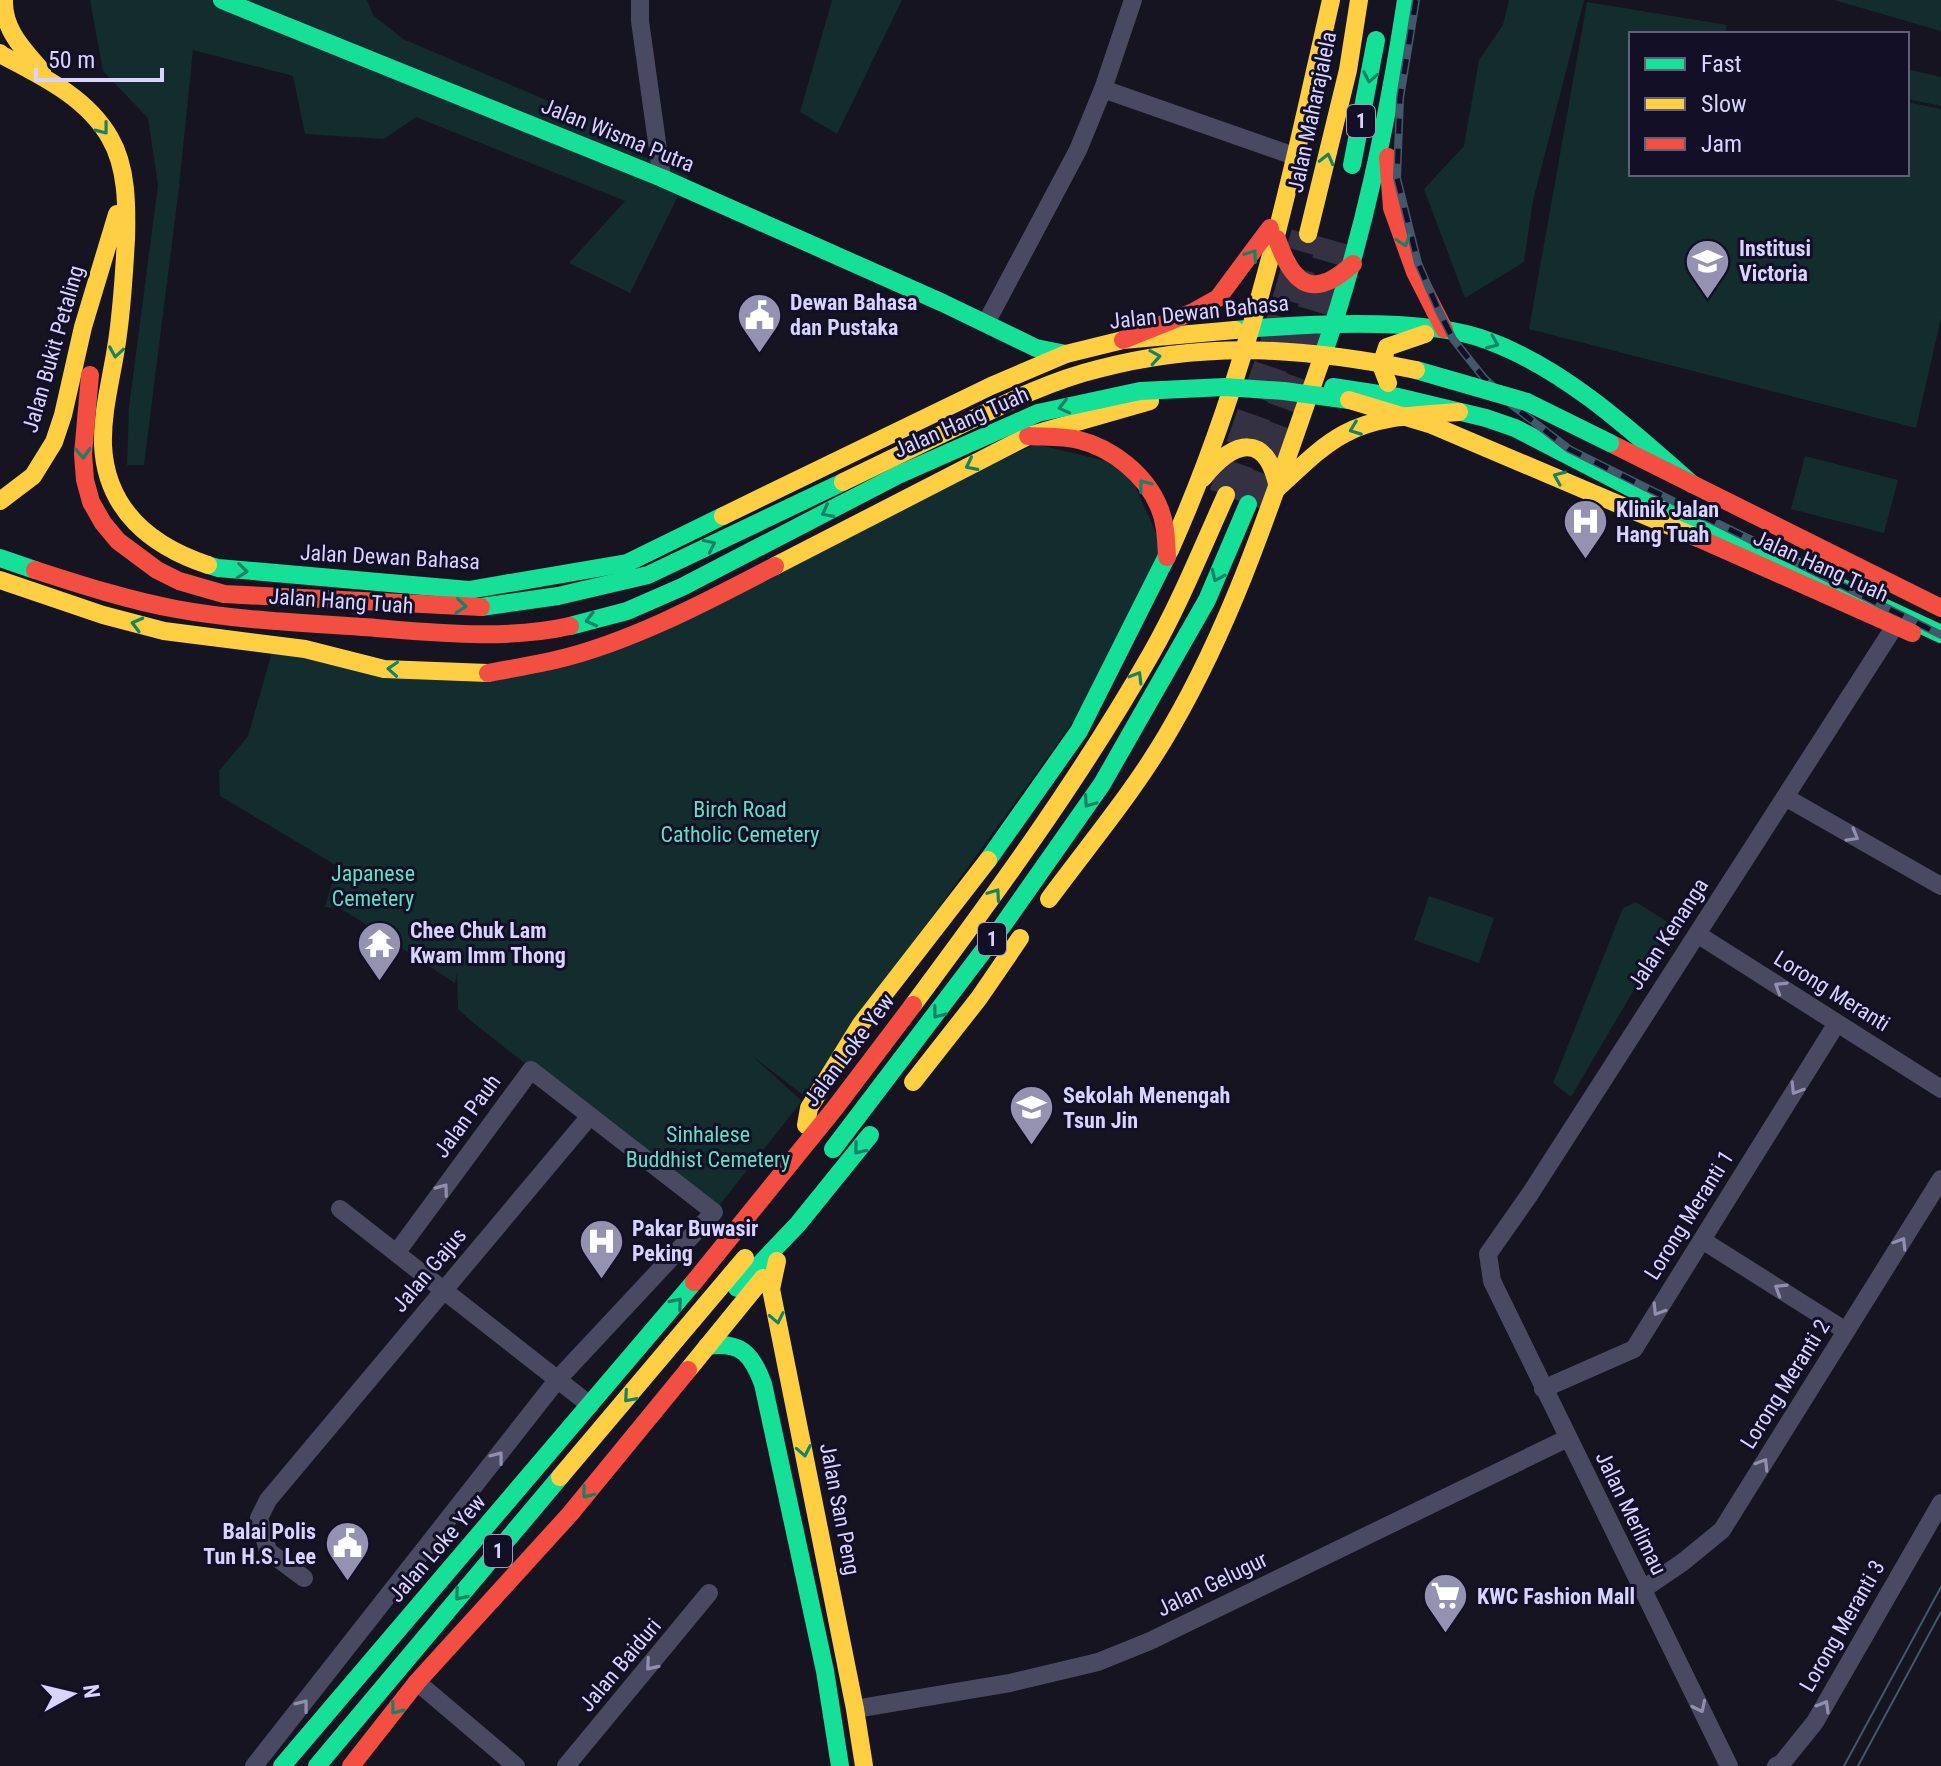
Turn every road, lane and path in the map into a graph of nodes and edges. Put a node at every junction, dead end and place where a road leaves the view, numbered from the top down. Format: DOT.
graph roads {
  1 [pos="4,0"];
  2 [pos="222,0"];
  3 [pos="640,0"];
  4 [pos="1133,0"];
  5 [pos="1331,0"];
  6 [pos="1359,0"];
  7 [pos="1406,0"];
  8 [pos="1380,16"];
  9 [pos="1,54"];
  10 [pos="53,83"];
  11 [pos="1103,89"];
  12 [pos="1388,109"];
  13 [pos="1297,157"];
  14 [pos="662,178"];
  15 [pos="1349,181"];
  16 [pos="125,192"];
  17 [pos="1283,210"];
  18 [pos="1308,234"];
  19 [pos="1277,239"];
  20 [pos="125,247"];
  21 [pos="1353,264"];
  22 [pos="988,324"];
  23 [pos="1334,324"];
  24 [pos="1251,329"];
  25 [pos="1444,329"];
  26 [pos="1123,340"];
  27 [pos="1066,354"];
  28 [pos="1016,376"];
  29 [pos="1313,386"];
  30 [pos="1232,393"];
  31 [pos="1418,402"];
  32 [pos="1459,412"];
  33 [pos="1028,436"];
  34 [pos="1200,483"];
  35 [pos="1692,484"];
  36 [pos="1278,488"];
  37 [pos="1226,495"];
  38 [pos="0,501"];
  39 [pos="1248,504"];
  40 [pos="1833,554"];
  41 [pos="1167,557"];
  42 [pos="0,558"];
  43 [pos="302,577"];
  44 [pos="1823,578"];
  45 [pos="0,580"];
  46 [pos="1941,608"];
  47 [pos="1901,615"];
  48 [pos="1941,634"];
  49 [pos="1941,646"];
  50 [pos="305,649"];
  51 [pos="1785,797"];
  52 [pos="1941,886"];
  53 [pos="1697,934"];
  54 [pos="1837,1023"];
  55 [pos="1941,1089"];
  56 [pos="905,1092"];
  57 [pos="590,1116"];
  58 [pos="886,1116"];
  59 [pos="801,1153"];
  60 [pos="825,1160"];
  61 [pos="1941,1179"];
  62 [pos="340,1209"];
  63 [pos="777,1219"];
  64 [pos="798,1224"];
  65 [pos="1702,1240"];
  66 [pos="397,1252"];
  67 [pos="777,1261"];
  68 [pos="1492,1281"];
  69 [pos="444,1288"];
  70 [pos="1846,1331"];
  71 [pos="680,1338"];
  72 [pos="707,1346"];
  73 [pos="789,1375"];
  74 [pos="558,1379"];
  75 [pos="763,1384"];
  76 [pos="1543,1389"];
  77 [pos="590,1405"];
  78 [pos="1568,1438"];
  79 [pos="1941,1503"];
  80 [pos="304,1578"];
  81 [pos="1642,1590"];
  82 [pos="705,1599"];
  83 [pos="825,1671"];
  84 [pos="417,1682"];
  85 [pos="855,1709"];
  86 [pos="839,1757"];
  87 [pos="254,1766"];
  88 [pos="282,1766"];
  89 [pos="317,1766"];
  90 [pos="351,1766"];
  91 [pos="516,1766"];
  92 [pos="566,1766"];
  93 [pos="864,1766"];
  94 [pos="1729,1766"];
  95 [pos="1776,1766"];
  1 -- 10 [label="main road"];
  2 -- 14 [label="main road, Jalan Wisma Putra"];
  3 -- 14 [label="street"];
  4 -- 11 [label="street"];
  5 -- 13 [label="main road"];
  18 -- 6 [label="main road, Jalan Maharajalela / 1, one-way"];
  7 -- 12 [label="main road"];
  8 -- 15 [label="main road, 1, one-way"];
  9 -- 10 [label="main road, Jalan Dewan Bahasa"];
  10 -- 16 [label="main road, Jalan Dewan Bahasa, one-way"];
  11 -- 13 [label="street"];
  11 -- 22 [label="street"];
  12 -- 21 [label="main road"];
  12 -- 25 [label="main road, one-way"];
  13 -- 17 [label="main road"];
  14 -- 22 [label="main road, Jalan Wisma Putra"];
  16 -- 20 [label="main road, Jalan Dewan Bahasa"];
  16 -- 38 [label="main road, Jalan Bukit Petaling"];
  17 -- 19 [label="main road"];
  26 -- 17 [label="main road, one-way"];
  19 -- 21 [label="main road"];
  19 -- 24 [label="main road"];
  20 -- 35 [label="main road, Jalan Hang Tuah, one-way, bridge"];
  20 -- 43 [label="main road, Jalan Dewan Bahasa, one-way"];
  21 -- 23 [label="main road"];
  22 -- 27 [label="main road, Jalan Wisma Putra"];
  22 -- 28 [label="main road"];
  23 -- 24 [label="main road, Jalan Dewan Bahasa"];
  23 -- 25 [label="main road, Jalan Hang Tuah"];
  23 -- 29 [label="main road"];
  24 -- 26 [label="main road, Jalan Dewan Bahasa"];
  24 -- 30 [label="main road"];
  25 -- 31 [label="main road"];
  25 -- 35 [label="main road, Jalan Hang Tuah, one-way"];
  26 -- 27 [label="main road, Jalan Dewan Bahasa"];
  27 -- 28 [label="main road, Jalan Dewan Bahasa"];
  28 -- 43 [label="main road, Jalan Dewan Bahasa"];
  29 -- 30 [label="main road"];
  29 -- 31 [label="main road, Jalan Hang Tuah"];
  29 -- 36 [label="main road"];
  30 -- 33 [label="main road"];
  30 -- 34 [label="main road"];
  31 -- 32 [label="main road, Jalan Hang Tuah"];
  32 -- 36 [label="main road, one-way"];
  32 -- 44 [label="main road, Jalan Hang Tuah"];
  41 -- 33 [label="main road, one-way"];
  33 -- 50 [label="main road, one-way"];
  34 -- 36 [label="main road"];
  34 -- 41 [label="main road"];
  35 -- 40 [label="main road, Jalan Hang Tuah"];
  36 -- 56 [label="main road"];
  59 -- 37 [label="main road, Jalan Loke Yew / 1, one-way"];
  39 -- 60 [label="main road, 1, one-way"];
  40 -- 44 [label="main road"];
  40 -- 46 [label="main road, Jalan Hang Tuah"];
  41 -- 59 [label="main road"];
  49 -- 42 [label="main road, Jalan Hang Tuah, one-way, bridge"];
  43 -- 50 [label="main road"];
  44 -- 47 [label="main road, Jalan Hang Tuah"];
  50 -- 45 [label="main road, one-way"];
  47 -- 48 [label="main road, Jalan Hang Tuah"];
  47 -- 51 [label="street, Jalan Kenanga"];
  51 -- 52 [label="street, one-way"];
  51 -- 53 [label="street, Jalan Kenanga"];
  54 -- 53 [label="street, Lorong Meranti, one-way"];
  53 -- 68 [label="street, Jalan Kenanga"];
  54 -- 55 [label="street, Lorong Meranti"];
  54 -- 65 [label="street, Lorong Meranti 1, one-way"];
  66 -- 57 [label="street, Jalan Pauh, one-way"];
  57 -- 69 [label="street, Jalan Gajus"];
  57 -- 74 [label="street"];
  58 -- 64 [label="main road, one-way"];
  77 -- 59 [label="main road, Jalan Loke Yew / 1, one-way"];
  70 -- 61 [label="street, Lorong Meranti 2, one-way"];
  62 -- 66 [label="street"];
  63 -- 71 [label="main road, 1"];
  64 -- 67 [label="main road"];
  64 -- 71 [label="main road"];
  70 -- 65 [label="street, one-way"];
  65 -- 76 [label="street, Lorong Meranti 1, one-way"];
  66 -- 69 [label="street"];
  67 -- 72 [label="main road"];
  67 -- 73 [label="main road, Jalan San Peng, one-way"];
  68 -- 76 [label="street, Jalan Merlimau"];
  69 -- 74 [label="street"];
  69 -- 80 [label="street, Jalan Gajus"];
  81 -- 70 [label="street, Lorong Meranti 2, one-way"];
  71 -- 89 [label="main road, 1, one-way"];
  72 -- 75 [label="main road"];
  72 -- 84 [label="main road, one-way"];
  73 -- 75 [label="main road"];
  73 -- 85 [label="main road, Jalan San Peng, one-way"];
  74 -- 77 [label="street"];
  87 -- 74 [label="street, one-way"];
  75 -- 83 [label="main road"];
  76 -- 78 [label="street, Jalan Merlimau"];
  77 -- 88 [label="main road, Jalan Loke Yew / 1"];
  78 -- 81 [label="street, Jalan Merlimau"];
  78 -- 85 [label="street, Jalan Gelugur"];
  95 -- 79 [label="street, Lorong Meranti 3, one-way"];
  81 -- 94 [label="street, Jalan Merlimau, one-way"];
  82 -- 92 [label="street, Jalan Baiduri, one-way"];
  83 -- 85 [label="main road"];
  83 -- 86 [label="main road"];
  84 -- 90 [label="main road, one-way"];
  84 -- 91 [label="street"];
  85 -- 86 [label="main road"];
  85 -- 93 [label="main road, Jalan San Peng"];
}
